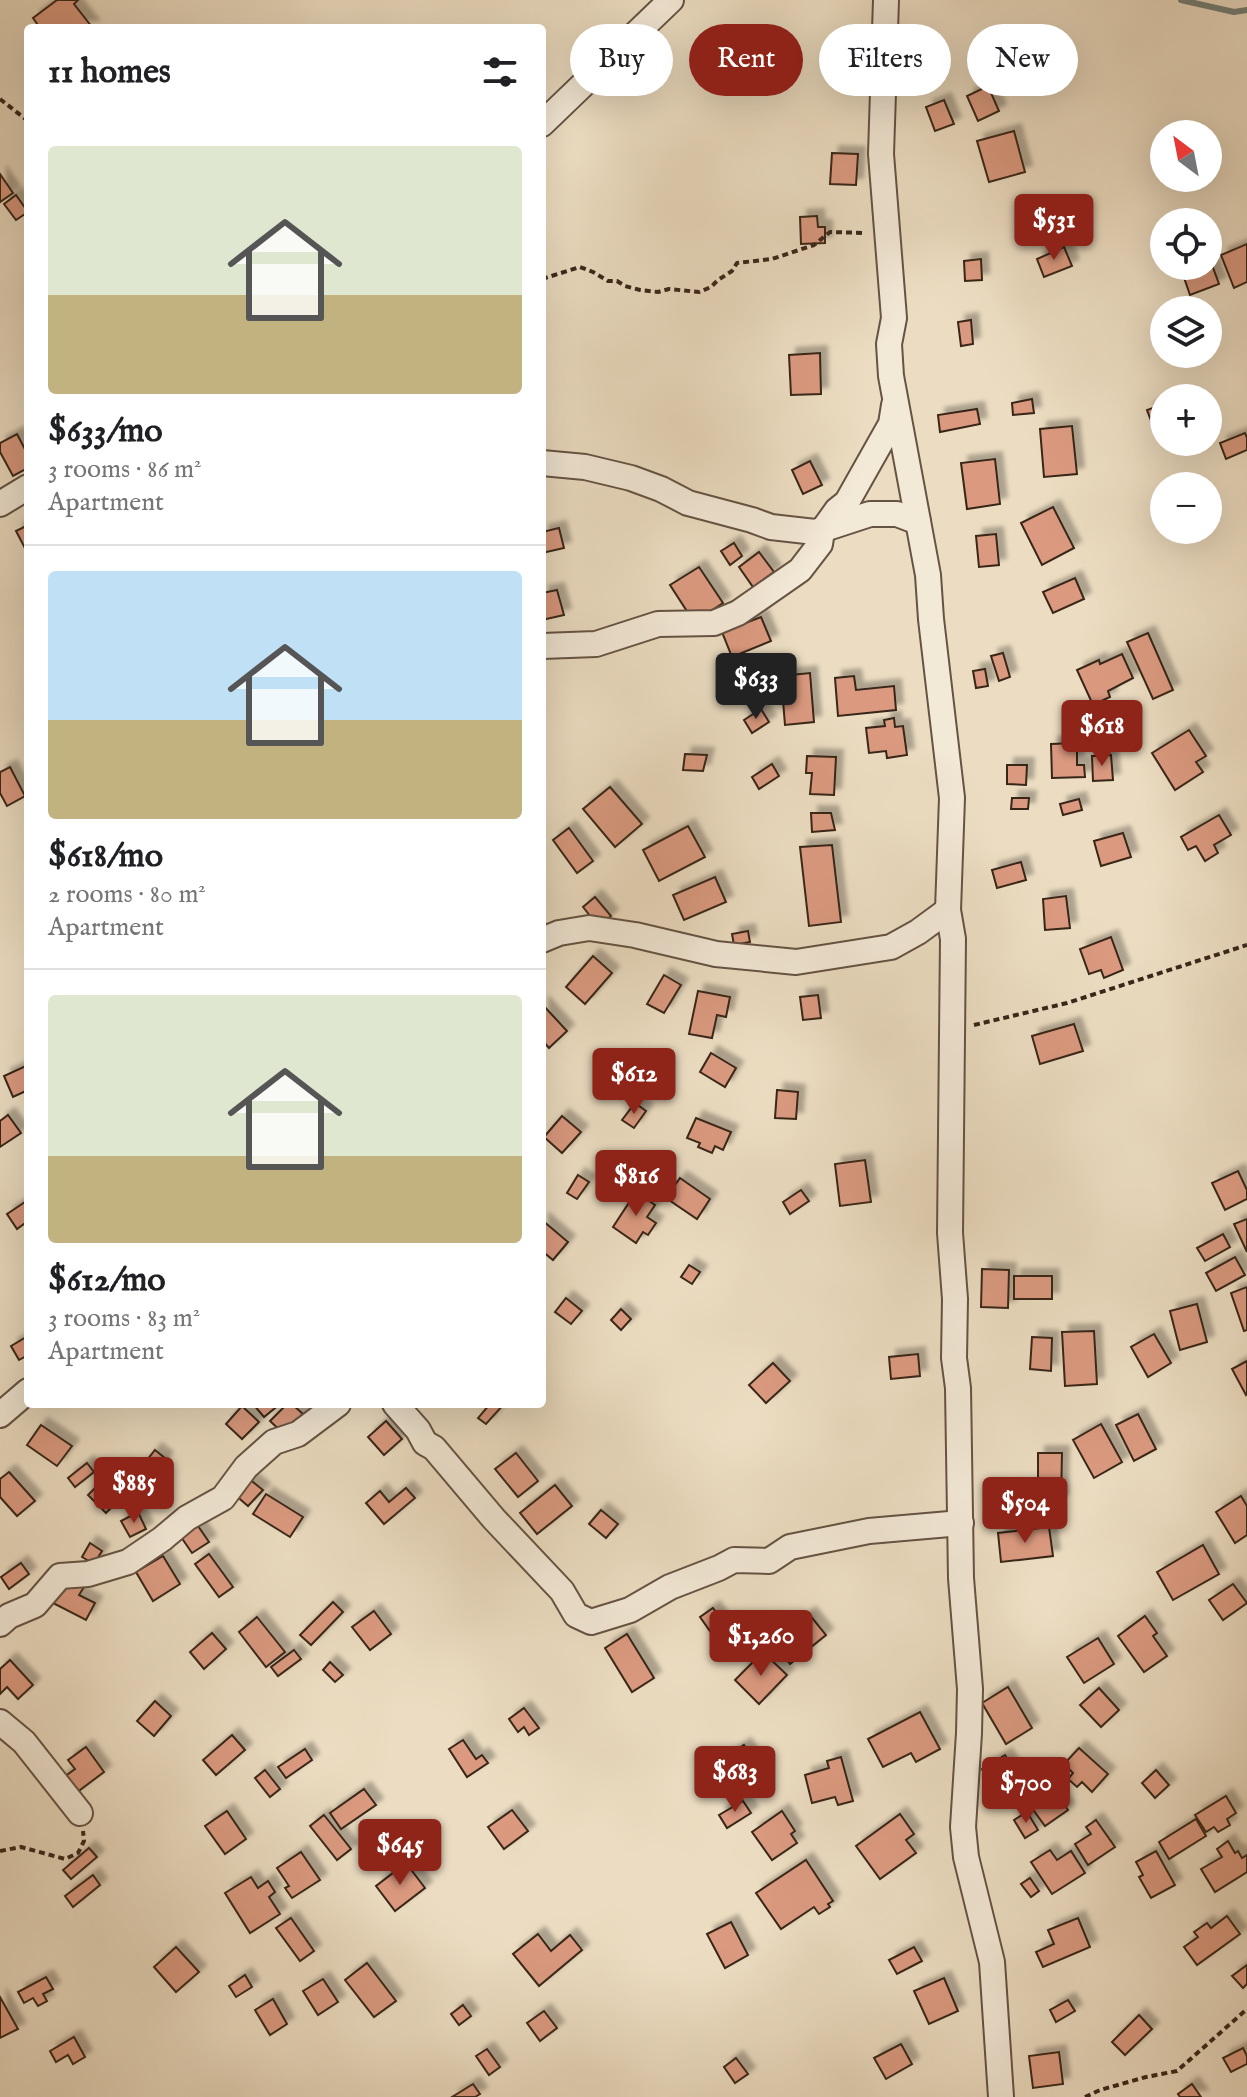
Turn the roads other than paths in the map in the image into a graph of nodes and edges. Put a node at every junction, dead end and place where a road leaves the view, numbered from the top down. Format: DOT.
graph roads {
  1 [pos="671,0"];
  2 [pos="886,0"];
  3 [pos="546,120"];
  4 [pos="895,398"];
  5 [pos="546,463"];
  6 [pos="24,489"];
  7 [pos="0,504"];
  8 [pos="918,522"];
  9 [pos="822,531"];
  10 [pos="546,646"];
  11 [pos="948,910"];
  12 [pos="546,938"];
  13 [pos="24,1394"];
  14 [pos="333,1408"];
  15 [pos="399,1408"];
  16 [pos="0,1415"];
  17 [pos="961,1523"];
  18 [pos="0,1624"];
  19 [pos="0,1722"];
  20 [pos="80,1813"];
  21 [pos="1001,2097"];
  1 -- 3 [label="street"];
  2 -- 4 [label="street"];
  4 -- 8 [label="street"];
  4 -- 9 [label="street"];
  5 -- 9 [label="street"];
  6 -- 7 [label="street"];
  8 -- 9 [label="street"];
  8 -- 11 [label="street"];
  9 -- 10 [label="street"];
  11 -- 12 [label="street"];
  11 -- 17 [label="street"];
  13 -- 16 [label="street"];
  14 -- 18 [label="street"];
  15 -- 17 [label="street"];
  17 -- 21 [label="street"];
  19 -- 20 [label="street"];
}
